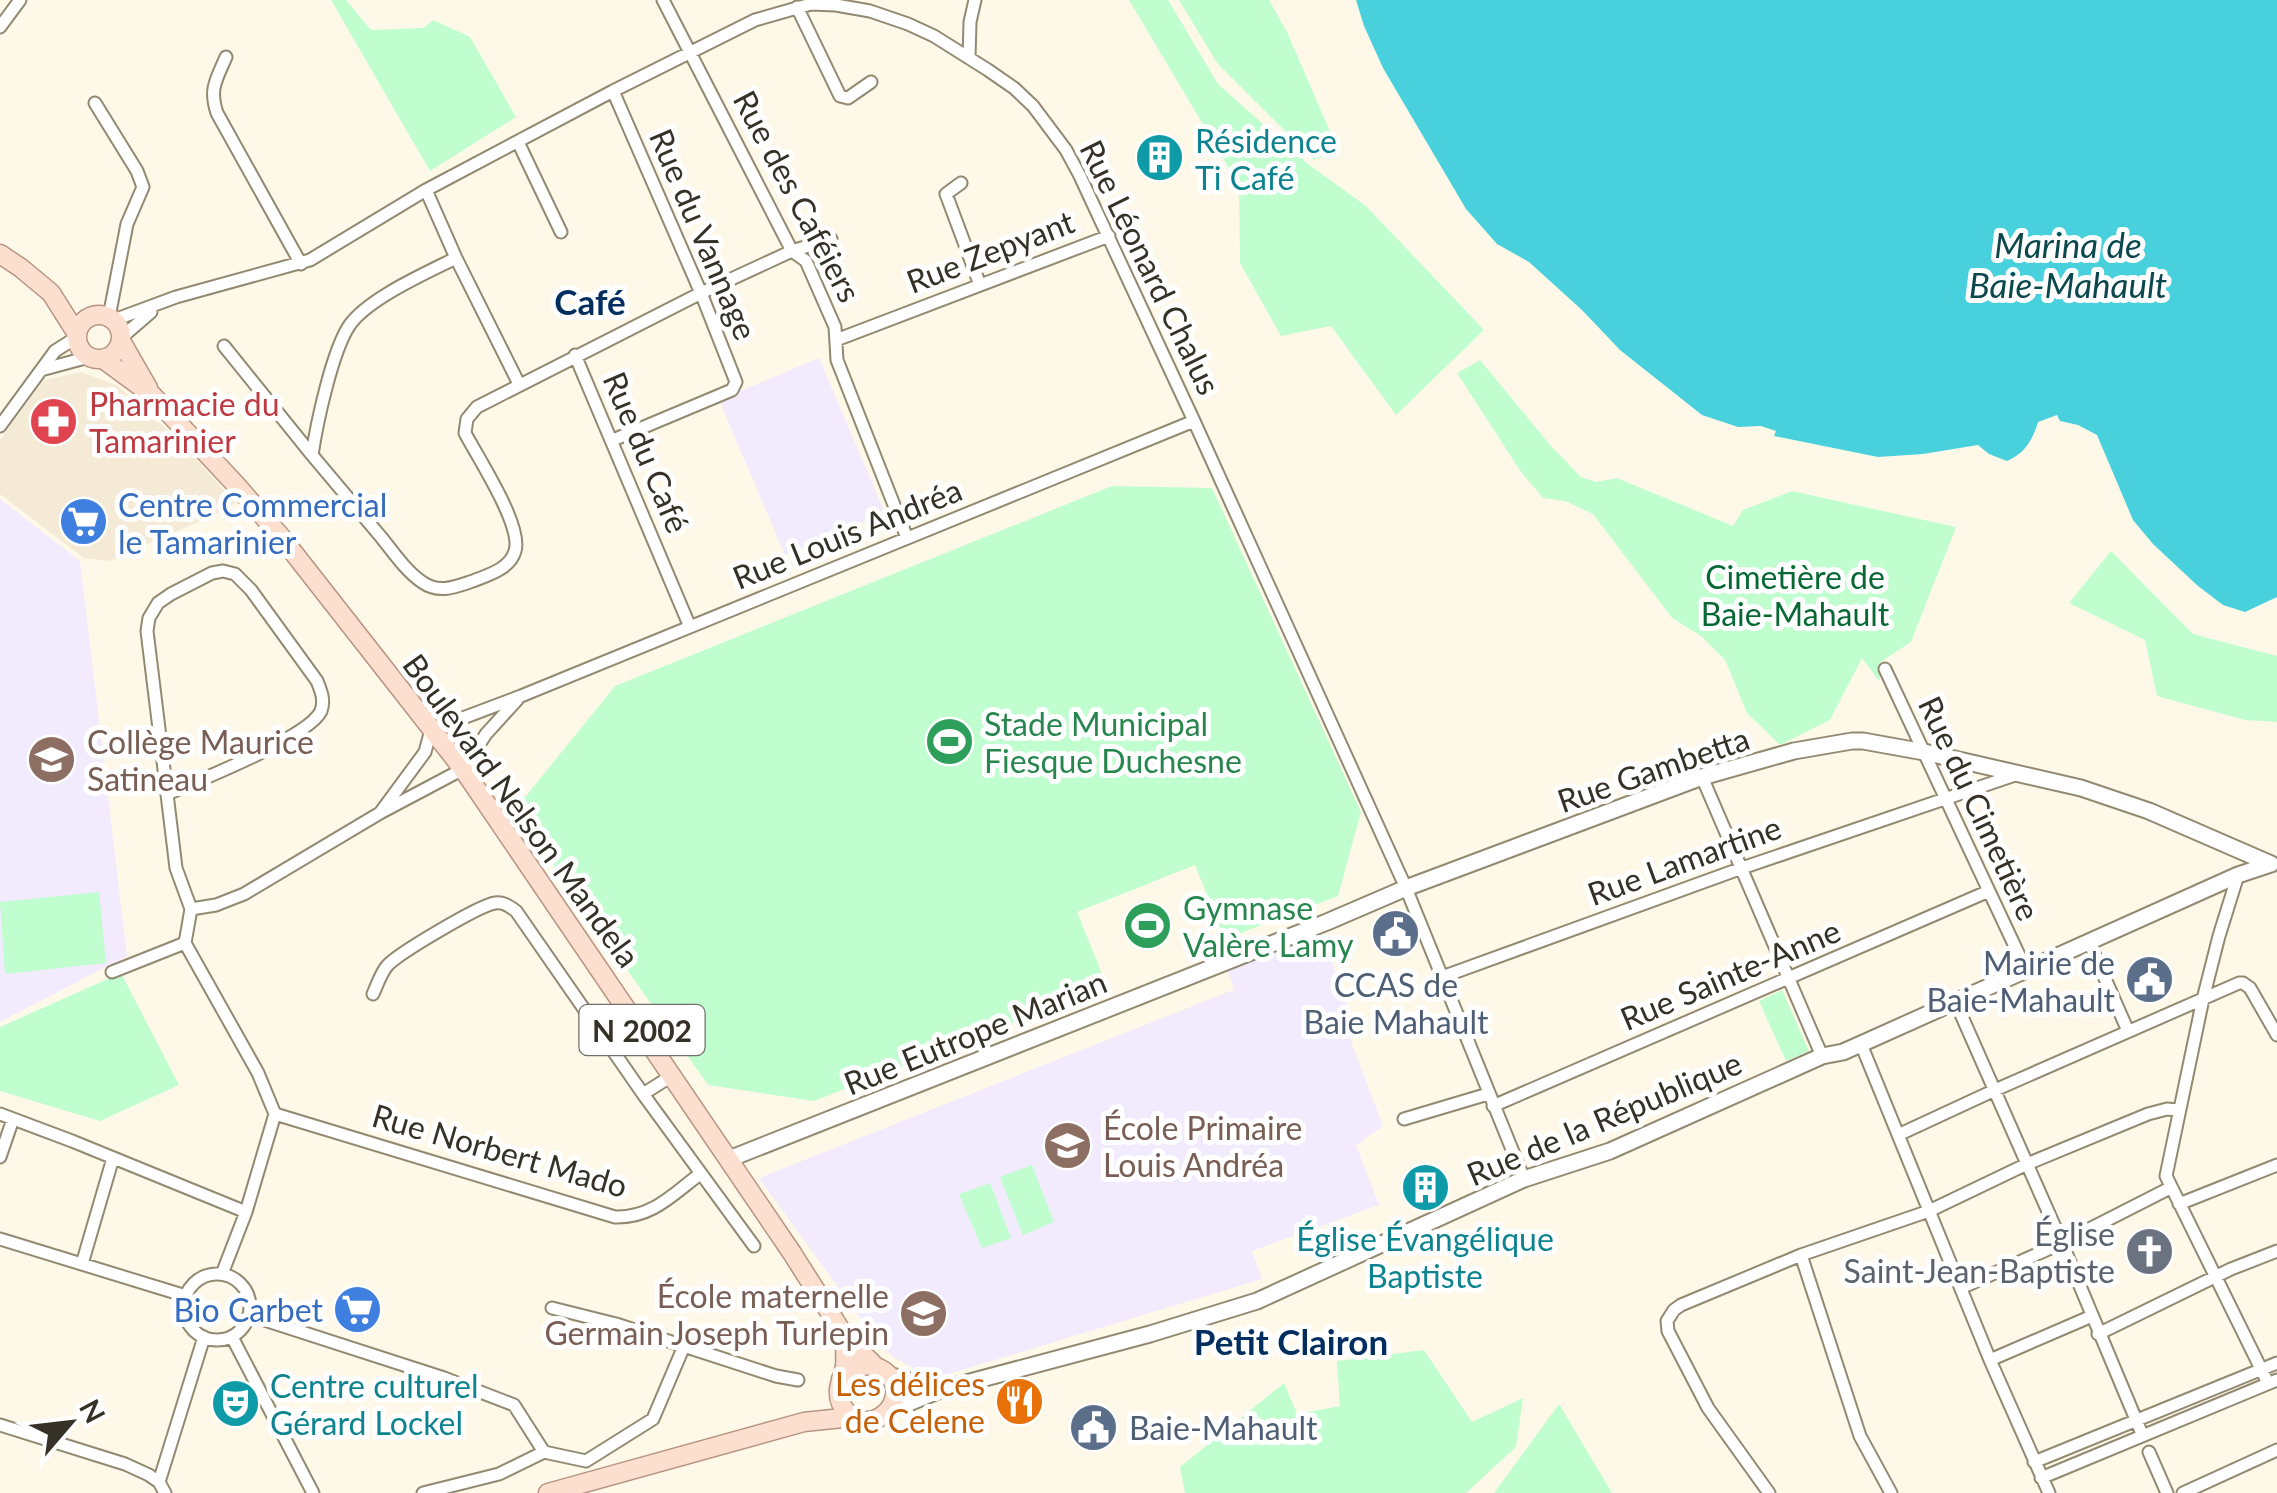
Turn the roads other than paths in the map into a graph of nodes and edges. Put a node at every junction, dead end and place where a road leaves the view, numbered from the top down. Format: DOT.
graph roads {
  1 [pos="20,0"];
  2 [pos="663,0"];
  3 [pos="974,0"];
  4 [pos="798,7"];
  5 [pos="970,22"];
  6 [pos="0,27"];
  7 [pos="946,44"];
  8 [pos="691,51"];
  9 [pos="226,57"];
  10 [pos="969,58"];
  11 [pos="871,82"];
  12 [pos="613,91"];
  13 [pos="94,104"];
  14 [pos="518,142"];
  15 [pos="961,183"];
  16 [pos="426,190"];
  17 [pos="561,232"];
  18 [pos="1108,236"];
  19 [pos="832,239"];
  20 [pos="792,251"];
  21 [pos="0,254"];
  22 [pos="456,258"];
  23 [pos="301,264"];
  24 [pos="980,285"];
  25 [pos="51,292"];
  26 [pos="701,292"];
  27 [pos="163,304"];
  28 [pos="112,326"];
  29 [pos="77,335"];
  30 [pos="836,340"];
  31 [pos="224,346"];
  32 [pos="575,355"];
  33 [pos="96,358"];
  34 [pos="38,372"];
  35 [pos="519,384"];
  36 [pos="152,395"];
  37 [pos="1194,421"];
  38 [pos="0,426"];
  39 [pos="613,440"];
  40 [pos="312,455"];
  41 [pos="906,538"];
  42 [pos="690,627"];
  43 [pos="1885,670"];
  44 [pos="521,696"];
  45 [pos="431,730"];
  46 [pos="1924,752"];
  47 [pos="463,769"];
  48 [pos="2019,774"];
  49 [pos="1702,777"];
  50 [pos="167,794"];
  51 [pos="1946,798"];
  52 [pos="380,813"];
  53 [pos="2274,862"];
  54 [pos="1742,868"];
  55 [pos="2238,875"];
  56 [pos="1406,888"];
  57 [pos="1989,891"];
  58 [pos="191,909"];
  59 [pos="2088,942"];
  60 [pos="185,943"];
  61 [pos="2026,970"];
  62 [pos="112,972"];
  63 [pos="1442,977"];
  64 [pos="1790,978"];
  65 [pos="373,994"];
  66 [pos="2203,999"];
  67 [pos="1956,1003"];
  68 [pos="2273,1018"];
  69 [pos="2128,1030"];
  70 [pos="2277,1035"];
  71 [pos="1862,1044"];
  72 [pos="1822,1056"];
  73 [pos="672,1075"];
  74 [pos="1995,1090"];
  75 [pos="643,1094"];
  76 [pos="1491,1100"];
  77 [pos="2178,1110"];
  78 [pos="276,1114"];
  79 [pos="6,1117"];
  80 [pos="1404,1119"];
  81 [pos="1898,1136"];
  82 [pos="0,1157"];
  83 [pos="114,1158"];
  84 [pos="730,1159"];
  85 [pos="2028,1164"];
  86 [pos="2277,1165"];
  87 [pos="700,1174"];
  88 [pos="1524,1179"];
  89 [pos="2170,1188"];
  90 [pos="2180,1204"];
  91 [pos="1929,1211"];
  92 [pos="246,1212"];
  93 [pos="0,1240"];
  94 [pos="2062,1243"];
  95 [pos="754,1246"];
  96 [pos="2277,1251"];
  97 [pos="1801,1256"];
  98 [pos="82,1264"];
  99 [pos="222,1274"];
  100 [pos="2216,1277"];
  101 [pos="1961,1288"];
  102 [pos="186,1296"];
  103 [pos="552,1308"];
  104 [pos="250,1315"];
  105 [pos="2092,1316"];
  106 [pos="2098,1334"];
  107 [pos="844,1335"];
  108 [pos="204,1337"];
  109 [pos="232,1337"];
  110 [pos="684,1346"];
  111 [pos="1990,1360"];
  112 [pos="2277,1363"];
  113 [pos="2262,1369"];
  114 [pos="881,1370"];
  115 [pos="798,1380"];
  116 [pos="2272,1381"];
  117 [pos="840,1382"];
  118 [pos="940,1390"];
  119 [pos="887,1412"];
  120 [pos="852,1417"];
  121 [pos="2136,1421"];
  122 [pos="804,1422"];
  123 [pos="0,1425"];
  124 [pos="2142,1434"];
  125 [pos="2277,1450"];
  126 [pos="544,1452"];
  127 [pos="2149,1452"];
  128 [pos="586,1460"];
  129 [pos="2034,1462"];
  130 [pos="595,1480"];
  131 [pos="2045,1486"];
  132 [pos="162,1488"];
  133 [pos="311,1490"];
  134 [pos="423,1493"];
  135 [pos="548,1493"];
  136 [pos="1769,1493"];
  137 [pos="1890,1493"];
  138 [pos="2033,1493"];
  139 [pos="2168,1493"];
  140 [pos="2183,1493"];
  1 -- 6 [label="street"];
  2 -- 8 [label="street, Rue des Caféiers"];
  3 -- 5 [label="street"];
  4 -- 7 [label="street, Rue Léonard Chalus"];
  4 -- 8 [label="street, Rue Léonard Chalus"];
  4 -- 11 [label="street"];
  5 -- 7 [label="street"];
  5 -- 10 [label="street"];
  7 -- 10 [label="street, Rue Léonard Chalus"];
  8 -- 12 [label="street, Rue Léonard Chalus"];
  8 -- 20 [label="street, Rue des Caféiers"];
  9 -- 23 [label="street"];
  10 -- 18 [label="street, Rue Léonard Chalus"];
  12 -- 14 [label="street, Rue Léonard Chalus"];
  12 -- 26 [label="street, Rue du Vannage"];
  13 -- 28 [label="street"];
  14 -- 16 [label="street, Rue Léonard Chalus"];
  14 -- 17 [label="street"];
  15 -- 24 [label="street"];
  16 -- 22 [label="street"];
  16 -- 23 [label="street, Rue Léonard Chalus"];
  18 -- 24 [label="street, Rue Zepyant"];
  18 -- 37 [label="street, Rue Léonard Chalus"];
  19 -- 20 [label="street"];
  20 -- 26 [label="street"];
  20 -- 30 [label="street, Rue des Caféiers"];
  21 -- 25 [label="main road"];
  22 -- 35 [label="street"];
  22 -- 40 [label="street"];
  23 -- 27 [label="street, Rue Léonard Chalus"];
  24 -- 30 [label="street, Rue Zepyant"];
  25 -- 28 [label="main road"];
  25 -- 29 [label="main road"];
  26 -- 32 [label="street"];
  26 -- 39 [label="street, Rue du Vannage"];
  27 -- 28 [label="street, Rue Léonard Chalus"];
  27 -- 28 [label="street, Rue Léonard Chalus"];
  28 -- 29 [label="main road"];
  28 -- 33 [label="main road"];
  28 -- 36 [label="main road, Boulevard Nelson Mandela / N 2002"];
  29 -- 33 [label="main road"];
  29 -- 34 [label="street"];
  30 -- 41 [label="street, Rue des Caféiers"];
  31 -- 40 [label="street"];
  32 -- 35 [label="street"];
  32 -- 39 [label="street, Rue du Café"];
  33 -- 34 [label="street"];
  33 -- 36 [label="main road, Boulevard Nelson Mandela / N 2002"];
  34 -- 38 [label="street"];
  35 -- 40 [label="street"];
  36 -- 45 [label="main road, Boulevard Nelson Mandela / N 2002"];
  37 -- 41 [label="street, Rue Louis Andréa"];
  37 -- 56 [label="street, Rue Léonard Chalus"];
  39 -- 42 [label="street, Rue du Café"];
  41 -- 42 [label="street, Rue Louis Andréa"];
  42 -- 44 [label="street, Rue Louis Andréa"];
  43 -- 46 [label="street, Rue du Cimetière"];
  44 -- 45 [label="street, Rue Louis Andréa"];
  44 -- 47 [label="street, Rue Louis Andréa"];
  45 -- 47 [label="main road, Boulevard Nelson Mandela / N 2002"];
  45 -- 52 [label="street"];
  46 -- 48 [label="street, Rue Gambetta"];
  46 -- 49 [label="street, Rue Gambetta"];
  46 -- 51 [label="street, Rue du Cimetière"];
  47 -- 52 [label="street"];
  47 -- 73 [label="main road, Boulevard Nelson Mandela / N 2002"];
  48 -- 51 [label="street, Rue Lamartine"];
  48 -- 53 [label="street, Rue Gambetta"];
  49 -- 54 [label="street"];
  49 -- 56 [label="street, Rue Gambetta"];
  50 -- 50 [label="street"];
  50 -- 58 [label="street"];
  51 -- 54 [label="street, Rue Lamartine"];
  51 -- 57 [label="street, Rue du Cimetière"];
  52 -- 58 [label="street"];
  53 -- 55 [label="street, Rue de la République"];
  54 -- 63 [label="street, Rue Lamartine"];
  54 -- 64 [label="street"];
  55 -- 59 [label="street, Rue de la République"];
  55 -- 66 [label="street"];
  56 -- 63 [label="street, Rue Léonard Chalus"];
  56 -- 84 [label="street, Rue Eutrope Marian"];
  57 -- 61 [label="street, Rue du Cimetière"];
  57 -- 64 [label="street, Rue Sainte-Anne"];
  58 -- 60 [label="street"];
  59 -- 61 [label="street, Rue de la République"];
  59 -- 69 [label="street"];
  60 -- 62 [label="street"];
  60 -- 78 [label="street"];
  61 -- 67 [label="street, Rue de la République"];
  63 -- 76 [label="street, Rue Léonard Chalus"];
  64 -- 72 [label="street"];
  64 -- 76 [label="street, Rue Sainte-Anne"];
  65 -- 75 [label="street"];
  66 -- 68 [label="street"];
  66 -- 69 [label="street"];
  66 -- 77 [label="street"];
  67 -- 71 [label="street, Rue de la République"];
  67 -- 74 [label="street"];
  68 -- 70 [label="street"];
  69 -- 74 [label="street"];
  71 -- 72 [label="street, Rue de la République"];
  71 -- 81 [label="street"];
  72 -- 88 [label="street, Rue de la République"];
  73 -- 75 [label="street"];
  73 -- 84 [label="main road, Boulevard Nelson Mandela / N 2002"];
  74 -- 81 [label="street"];
  74 -- 85 [label="street"];
  75 -- 87 [label="street"];
  76 -- 80 [label="street, Rue Sainte-Anne"];
  76 -- 88 [label="street, Rue Léonard Chalus"];
  77 -- 85 [label="street"];
  77 -- 89 [label="street"];
  78 -- 87 [label="street, Rue Norbert Mado"];
  78 -- 92 [label="street"];
  79 -- 82 [label="street"];
  79 -- 83 [label="street"];
  81 -- 91 [label="street"];
  83 -- 92 [label="street"];
  83 -- 98 [label="street"];
  84 -- 107 [label="main road, Boulevard Nelson Mandela / N 2002"];
  85 -- 91 [label="street"];
  85 -- 94 [label="street"];
  86 -- 90 [label="street"];
  87 -- 95 [label="street"];
  88 -- 118 [label="street, Rue de la République"];
  89 -- 90 [label="street"];
  89 -- 94 [label="street"];
  90 -- 100 [label="street"];
  91 -- 97 [label="street"];
  91 -- 101 [label="street"];
  92 -- 99 [label="street"];
  93 -- 98 [label="street"];
  94 -- 101 [label="street"];
  94 -- 105 [label="street"];
  96 -- 100 [label="street"];
  97 -- 136 [label="street"];
  97 -- 137 [label="street"];
  98 -- 102 [label="street"];
  99 -- 102 [label="street"];
  99 -- 104 [label="street"];
  100 -- 106 [label="street"];
  100 -- 113 [label="street"];
  101 -- 111 [label="street"];
  102 -- 108 [label="street"];
  103 -- 110 [label="street"];
  104 -- 109 [label="street"];
  104 -- 126 [label="street"];
  105 -- 106 [label="street"];
  105 -- 111 [label="street"];
  106 -- 121 [label="street"];
  107 -- 114 [label="main road, Boulevard Nelson Mandela / N 2002"];
  107 -- 117 [label="main road"];
  108 -- 109 [label="street"];
  108 -- 132 [label="street"];
  109 -- 133 [label="street"];
  110 -- 115 [label="street"];
  110 -- 128 [label="street"];
  111 -- 129 [label="street"];
  112 -- 113 [label="street"];
  113 -- 116 [label="street"];
  113 -- 121 [label="street"];
  114 -- 117 [label="main road"];
  114 -- 118 [label="street"];
  114 -- 119 [label="main road"];
  116 -- 124 [label="street"];
  117 -- 120 [label="main road"];
  117 -- 122 [label="main road"];
  118 -- 119 [label="street, Rue de la République"];
  119 -- 120 [label="main road"];
  120 -- 122 [label="main road"];
  121 -- 124 [label="street"];
  121 -- 129 [label="street"];
  122 -- 130 [label="main road"];
  123 -- 132 [label="street"];
  124 -- 131 [label="street"];
  125 -- 140 [label="street"];
  126 -- 128 [label="street"];
  126 -- 134 [label="street"];
  127 -- 139 [label="street"];
  128 -- 130 [label="street"];
  129 -- 131 [label="street"];
  130 -- 135 [label="main road"];
  131 -- 138 [label="street"];
}
